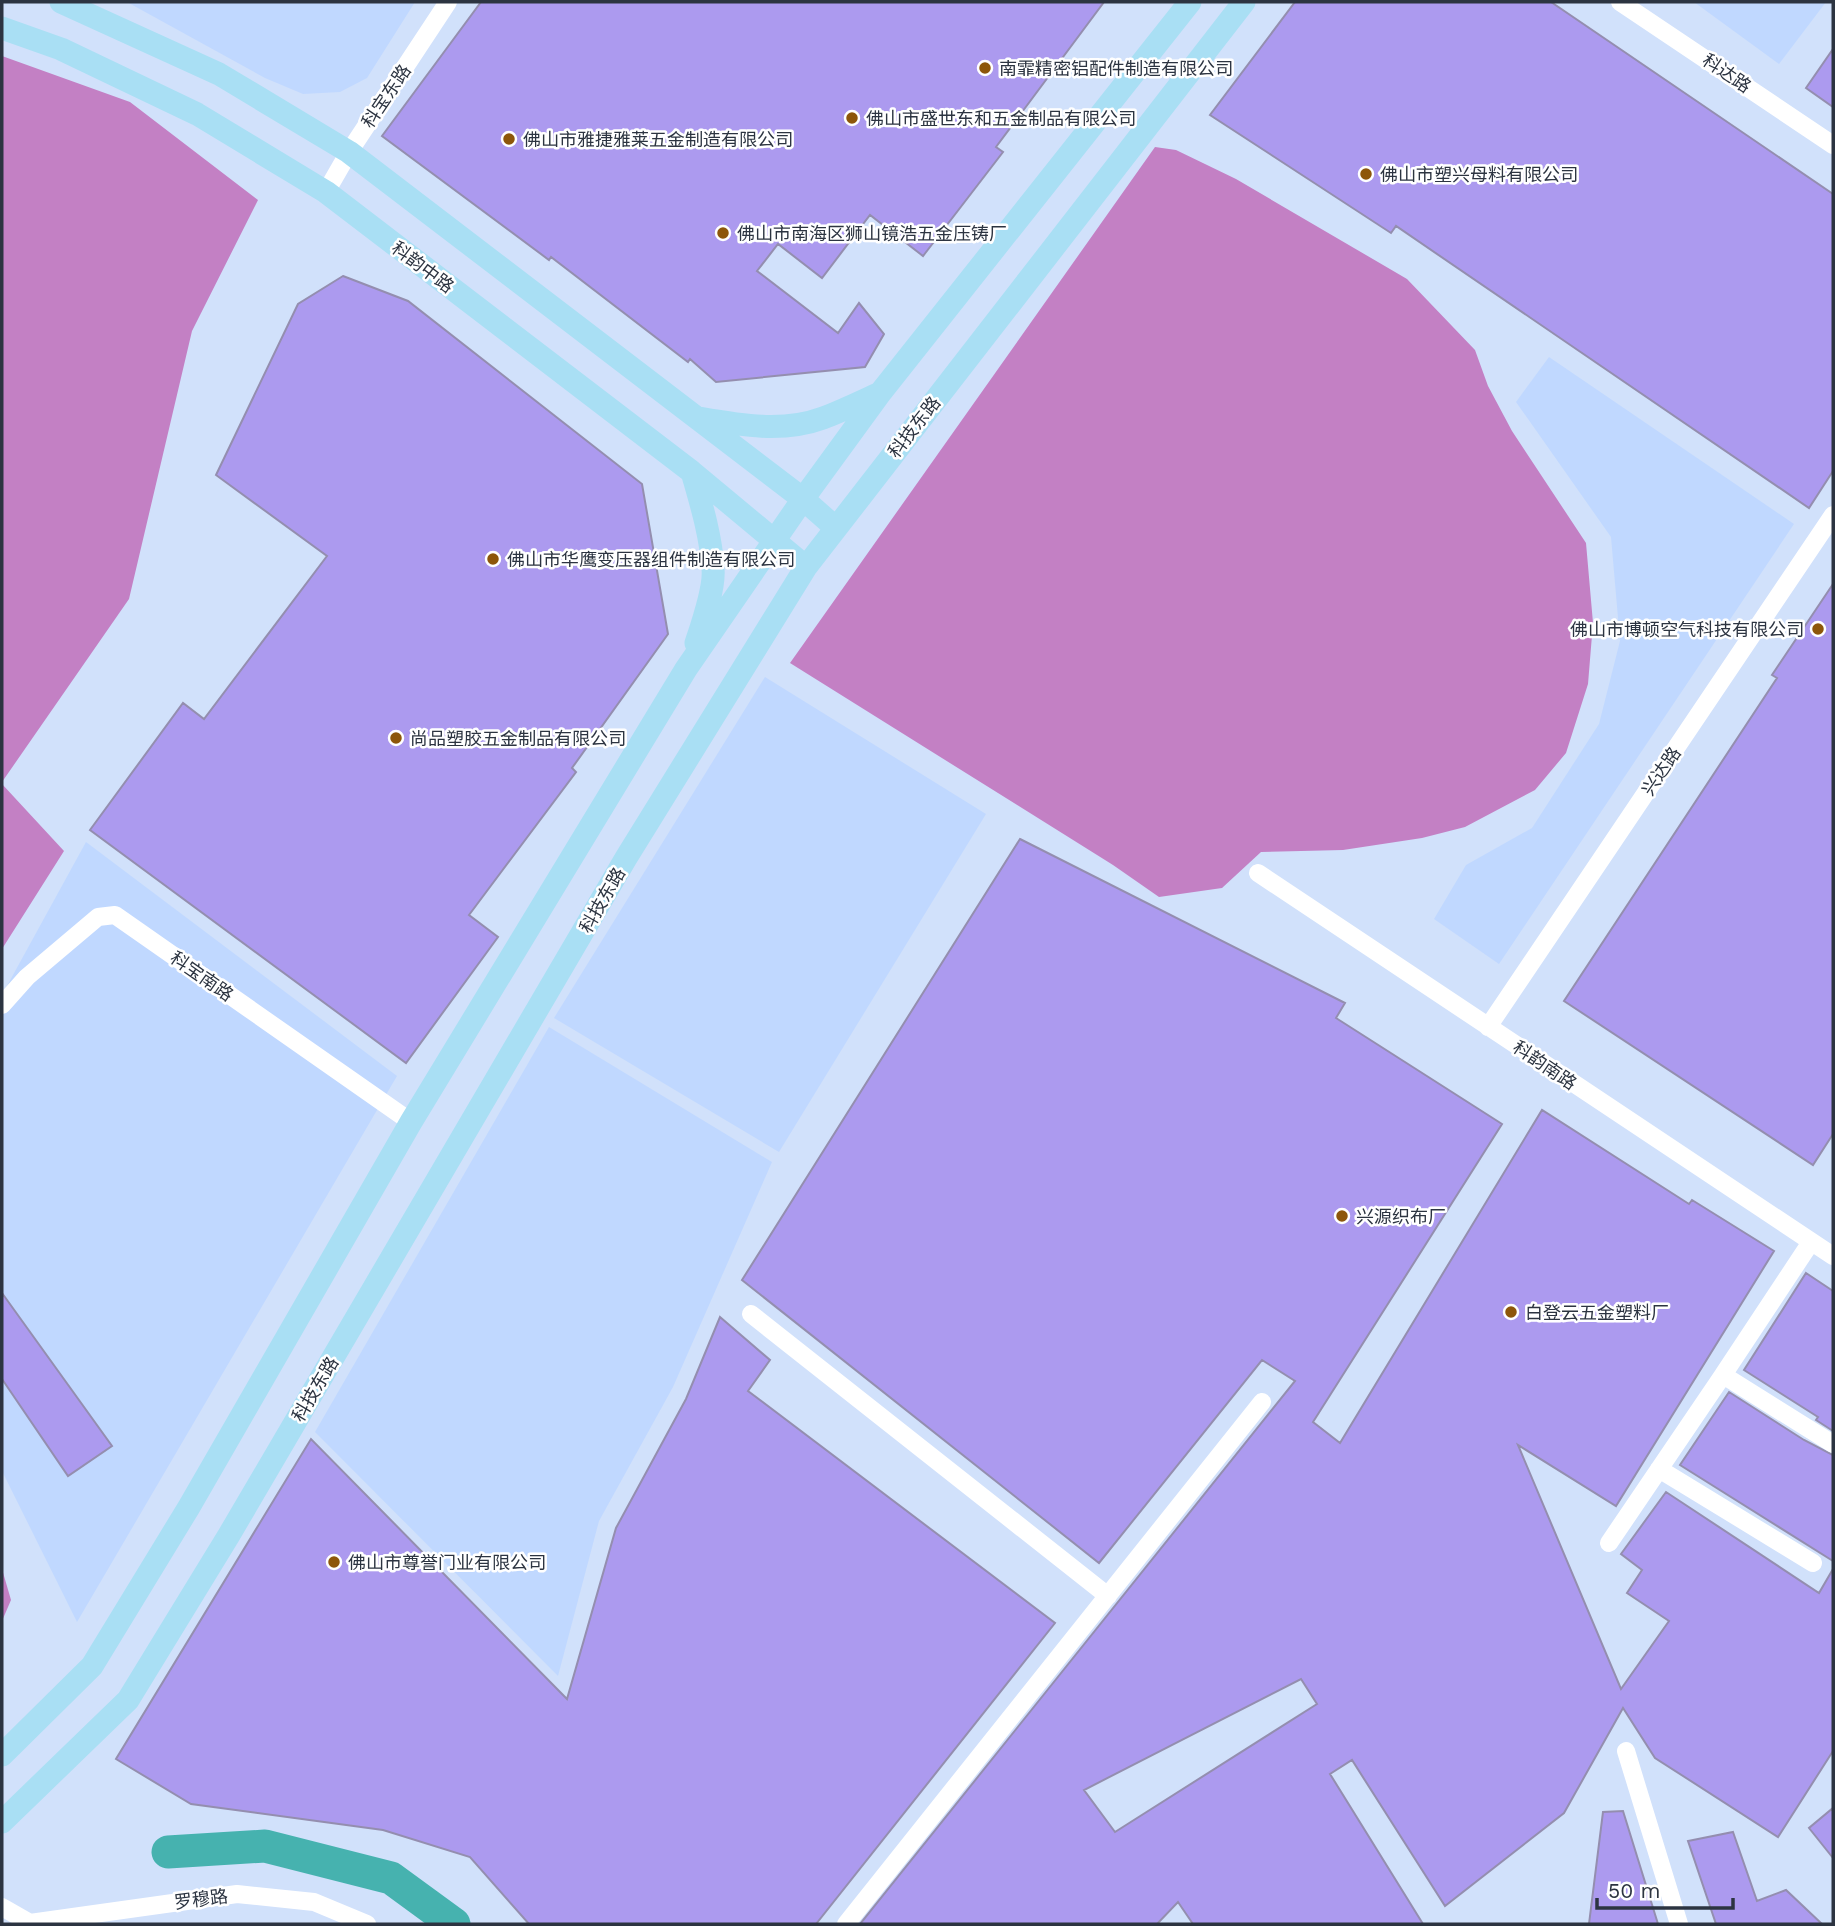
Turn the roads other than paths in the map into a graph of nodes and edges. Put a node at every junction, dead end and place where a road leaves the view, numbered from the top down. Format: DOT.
graph roads {
  1 [pos="61,2"];
  2 [pos="448,2"];
  3 [pos="1190,2"];
  4 [pos="1244,2"];
  5 [pos="1620,2"];
  6 [pos="2,29"];
  7 [pos="1833,145"];
  8 [pos="349,152"];
  9 [pos="326,192"];
  10 [pos="881,392"];
  11 [pos="695,418"];
  12 [pos="692,472"];
  13 [pos="803,499"];
  14 [pos="1833,515"];
  15 [pos="836,528"];
  16 [pos="774,541"];
  17 [pos="806,566"];
  18 [pos="687,669"];
  19 [pos="1258,873"];
  20 [pos="2,1005"];
  21 [pos="1488,1027"];
  22 [pos="411,1122"];
  23 [pos="1811,1242"];
  24 [pos="1833,1256"];
  25 [pos="751,1314"];
  26 [pos="1723,1375"];
  27 [pos="1262,1402"];
  28 [pos="1833,1444"];
  29 [pos="1659,1469"];
  30 [pos="1609,1543"];
  31 [pos="1813,1563"];
  32 [pos="1108,1596"];
  33 [pos="1626,1751"];
  34 [pos="2,1755"];
  35 [pos="2,1822"];
  36 [pos="2,1907"];
  37 [pos="30,1923"];
  38 [pos="367,1924"];
  39 [pos="846,1924"];
  40 [pos="1679,1924"];
  1 -- 8 [label="main road"];
  2 -- 8 [label="street, 科宝东路"];
  3 -- 10 [label="main road"];
  4 -- 15 [label="main road, 科技东路"];
  5 -- 7 [label="street, 科达路"];
  6 -- 9 [label="main road, 科韵中路"];
  8 -- 9 [label="street, 科宝东路"];
  8 -- 11 [label="main road"];
  9 -- 12 [label="main road, 科韵中路"];
  10 -- 11 [label="main road"];
  10 -- 13 [label="main road"];
  11 -- 13 [label="main road"];
  12 -- 16 [label="main road, 科韵中路"];
  12 -- 18 [label="main road"];
  13 -- 15 [label="main road"];
  13 -- 16 [label="main road"];
  14 -- 21 [label="street, 兴达路"];
  15 -- 17 [label="main road, 科技东路"];
  16 -- 17 [label="main road, 科韵中路"];
  16 -- 18 [label="main road"];
  17 -- 35 [label="main road, 科技东路"];
  18 -- 22 [label="main road"];
  19 -- 21 [label="street, 科韵南路"];
  20 -- 22 [label="street, 科宝南路"];
  21 -- 23 [label="street, 科韵南路"];
  22 -- 34 [label="main road"];
  23 -- 24 [label="street, 科韵南路"];
  23 -- 26 [label="street"];
  25 -- 32 [label="street"];
  26 -- 28 [label="street"];
  26 -- 29 [label="street"];
  27 -- 32 [label="street"];
  29 -- 30 [label="street"];
  29 -- 31 [label="street"];
  32 -- 39 [label="street"];
  33 -- 40 [label="street"];
  36 -- 37 [label="street"];
  37 -- 38 [label="street, 罗穆路"];
}
